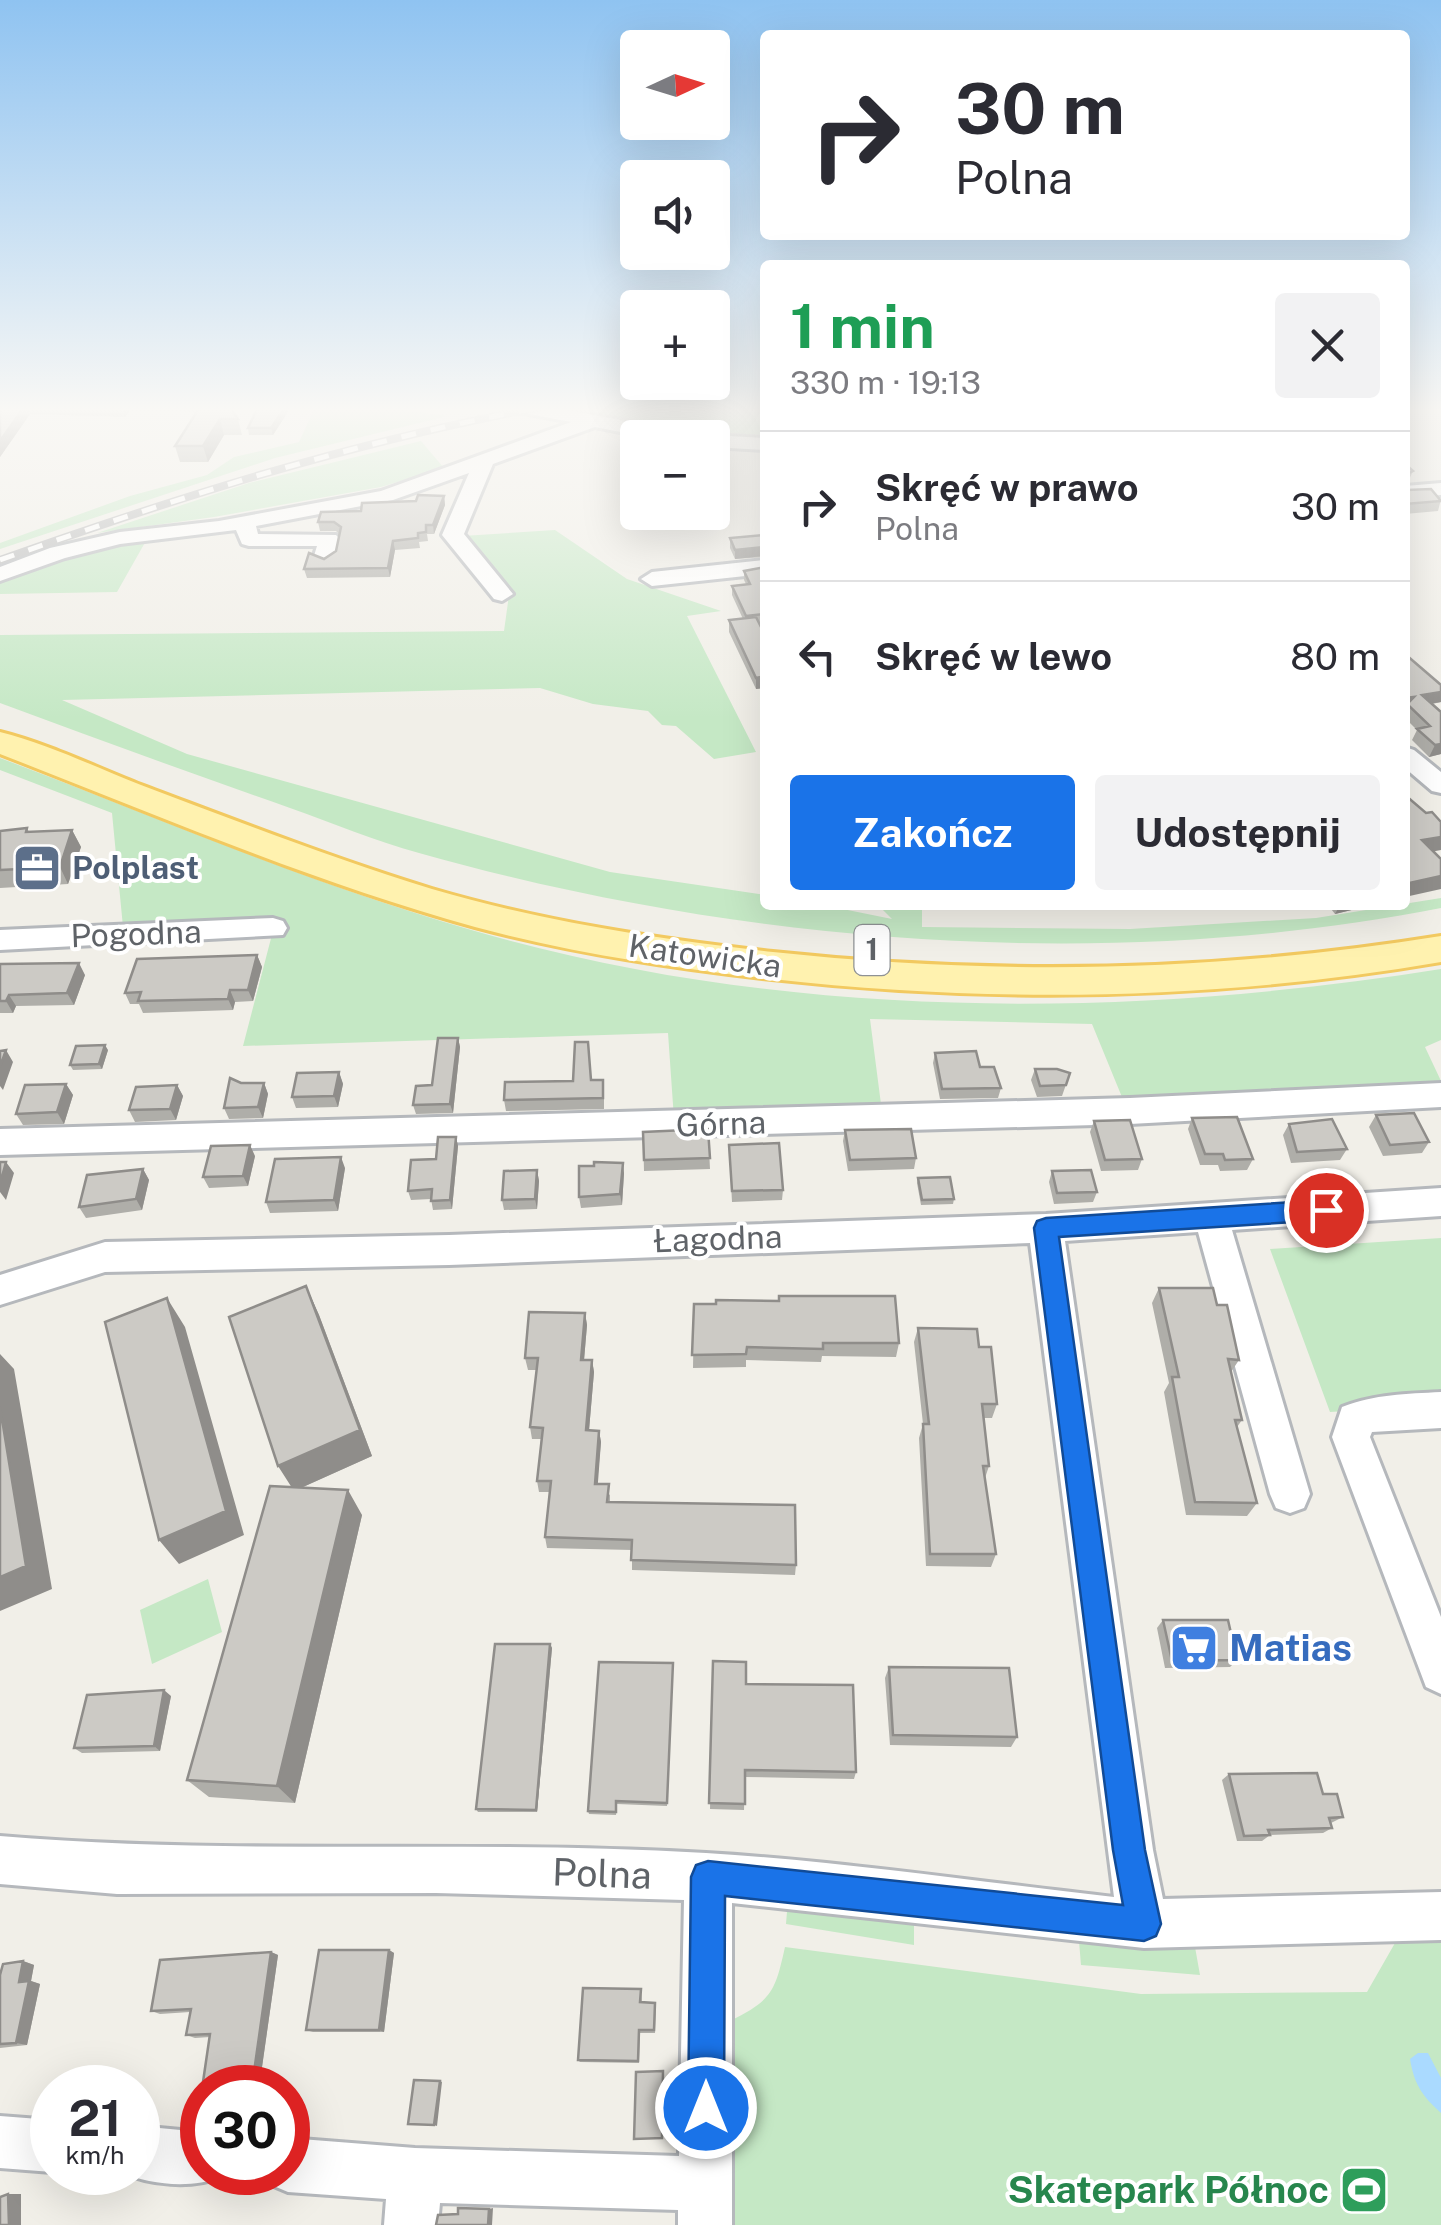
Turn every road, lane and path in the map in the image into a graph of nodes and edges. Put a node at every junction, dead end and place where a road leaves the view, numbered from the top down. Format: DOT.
graph roads {
  1 [pos="306,511"];
  2 [pos="463,511"];
  3 [pos="245,522"];
  4 [pos="324,559"];
  5 [pos="760,568"];
  6 [pos="0,574"];
  7 [pos="652,580"];
  8 [pos="502,594"];
  9 [pos="0,718"];
  10 [pos="0,742"];
  11 [pos="1410,759"];
  12 [pos="1441,785"];
  13 [pos="1441,922"];
  14 [pos="273,928"];
  15 [pos="0,940"];
  16 [pos="1441,949"];
  17 [pos="1441,1096"];
  18 [pos="0,1142"];
  19 [pos="1441,1202"];
  20 [pos="1212,1218"];
  21 [pos="1046,1228"];
  22 [pos="0,1290"];
  23 [pos="1441,1410"];
  24 [pos="1290,1494"];
  25 [pos="1441,1672"];
  26 [pos="0,1860"];
  27 [pos="708,1877"];
  28 [pos="1441,1916"];
  29 [pos="1144,1924"];
  30 [pos="0,2142"];
  31 [pos="30,2144"];
  32 [pos="310,2171"];
  33 [pos="413,2200"];
  34 [pos="705,2205"];
  1 -- 3 [label="street"];
  2 -- 8 [label="street"];
  3 -- 4 [label="street"];
  3 -- 6 [label="street"];
  5 -- 7 [label="street"];
  9 -- 13 [label="main road, Katowicka / 1"];
  10 -- 16 [label="main road, Katowicka / 1"];
  11 -- 12 [label="street"];
  14 -- 15 [label="street, Pogodna"];
  17 -- 18 [label="street, Górna"];
  19 -- 20 [label="street, Łagodna"];
  20 -- 21 [label="street, Łagodna"];
  20 -- 24 [label="street"];
  21 -- 22 [label="street, Łagodna"];
  21 -- 29 [label="street"];
  23 -- 25 [label="street"];
  26 -- 27 [label="street, Polna"];
  27 -- 29 [label="street, Polna"];
  27 -- 34 [label="street"];
  28 -- 29 [label="street, Polna"];
  30 -- 31 [label="street"];
  32 -- 33 [label="street"];
  33 -- 34 [label="street"];
}
